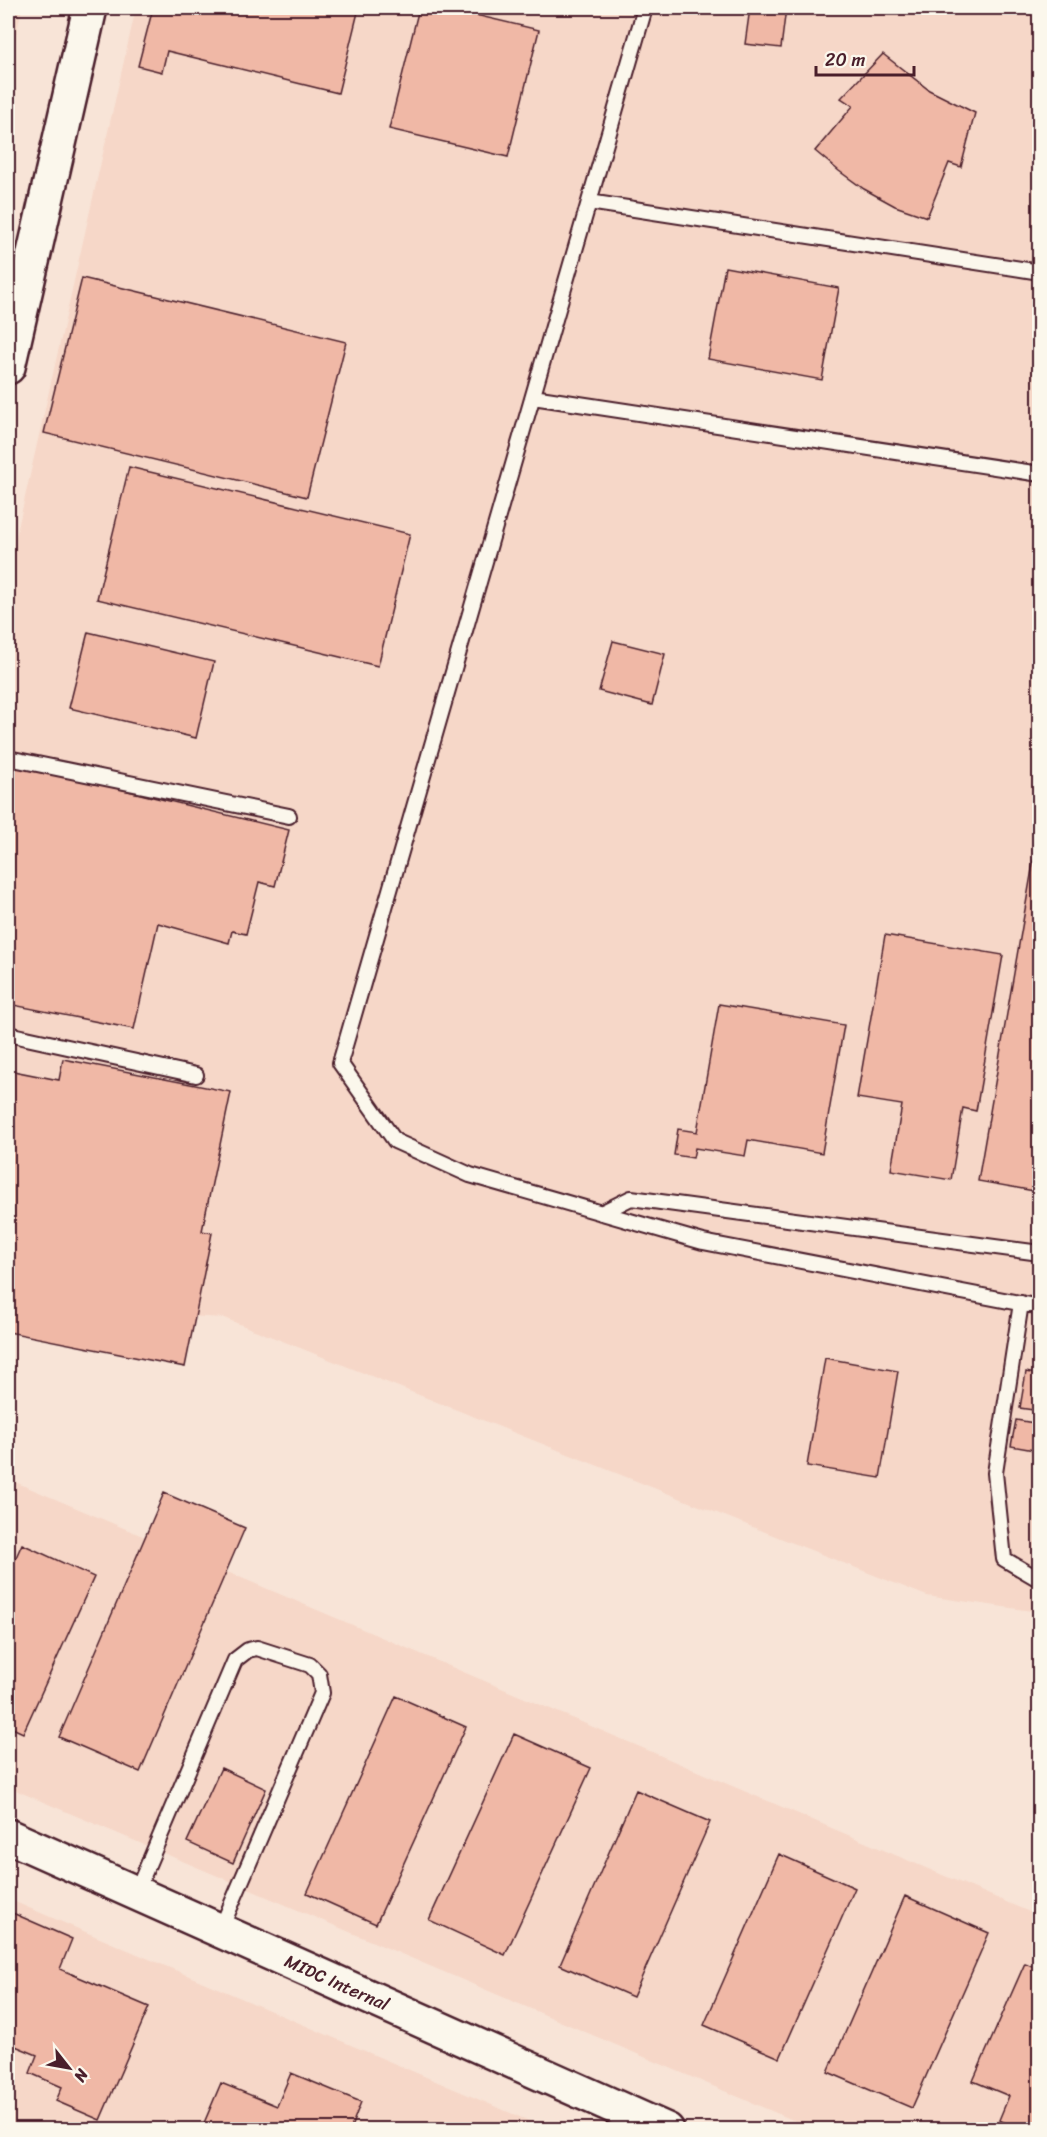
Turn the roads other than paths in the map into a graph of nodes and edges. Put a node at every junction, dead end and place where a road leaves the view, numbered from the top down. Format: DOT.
graph roads {
  1 [pos="90,8"];
  2 [pos="645,8"];
  3 [pos="589,202"];
  4 [pos="1040,272"];
  5 [pos="8,367"];
  6 [pos="533,397"];
  7 [pos="1040,474"];
  8 [pos="8,758"];
  9 [pos="289,816"];
  10 [pos="8,1034"];
  11 [pos="196,1075"];
  12 [pos="601,1213"];
  13 [pos="1040,1252"];
  14 [pos="1021,1303"];
  15 [pos="1040,1307"];
  16 [pos="1040,1580"];
  17 [pos="8,1836"];
  18 [pos="136,1893"];
  19 [pos="220,1931"];
  20 [pos="667,2130"];
  1 -- 5 [label="street"];
  2 -- 3 [label="lane"];
  3 -- 4 [label="lane"];
  3 -- 6 [label="lane"];
  6 -- 7 [label="lane"];
  6 -- 12 [label="lane"];
  8 -- 9 [label="lane"];
  10 -- 11 [label="lane"];
  12 -- 13 [label="lane"];
  12 -- 14 [label="lane"];
  14 -- 15 [label="lane"];
  14 -- 16 [label="lane"];
  17 -- 18 [label="street, MIDC Internal"];
  18 -- 19 [label="street, MIDC Internal"];
  18 -- 19 [label="lane"];
  19 -- 20 [label="street, MIDC Internal"];
}
